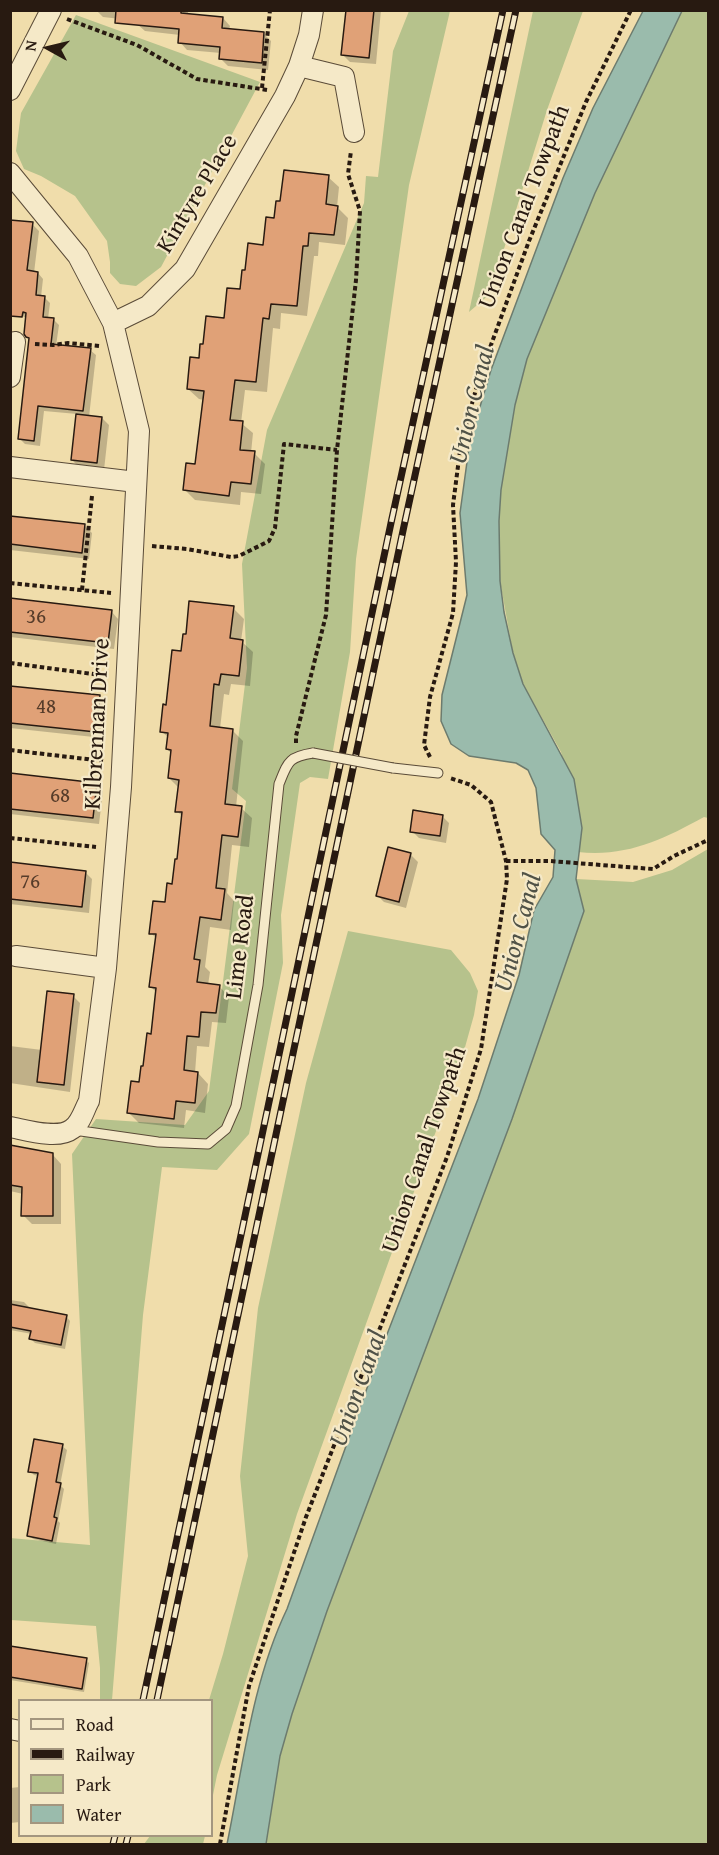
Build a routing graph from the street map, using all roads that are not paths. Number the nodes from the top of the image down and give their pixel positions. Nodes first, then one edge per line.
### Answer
1 (312, 10) edge
2 (50, 12) edge
3 (299, 66) junction
4 (10, 90) edge
5 (354, 132) road end
6 (10, 173) edge
7 (113, 323) junction
8 (15, 342) road end
9 (10, 377) edge
10 (10, 467) edge
11 (136, 482) junction
12 (438, 773) road end
13 (16, 956) dead end
14 (106, 968) junction
15 (10, 1127) edge
16 (71, 1130) junction

1 - 3 street, Kintyre Place
2 - 4 street
3 - 5 street
3 - 7 street, Kintyre Place
6 - 7 street, Kilbrennan Drive
7 - 11 street, Kilbrennan Drive
8 - 9 street
10 - 11 street
11 - 14 street, Kilbrennan Drive
12 - 16 lane, Lime Road, bridge
13 - 14 street
14 - 16 street, Kilbrennan Drive
15 - 16 street

